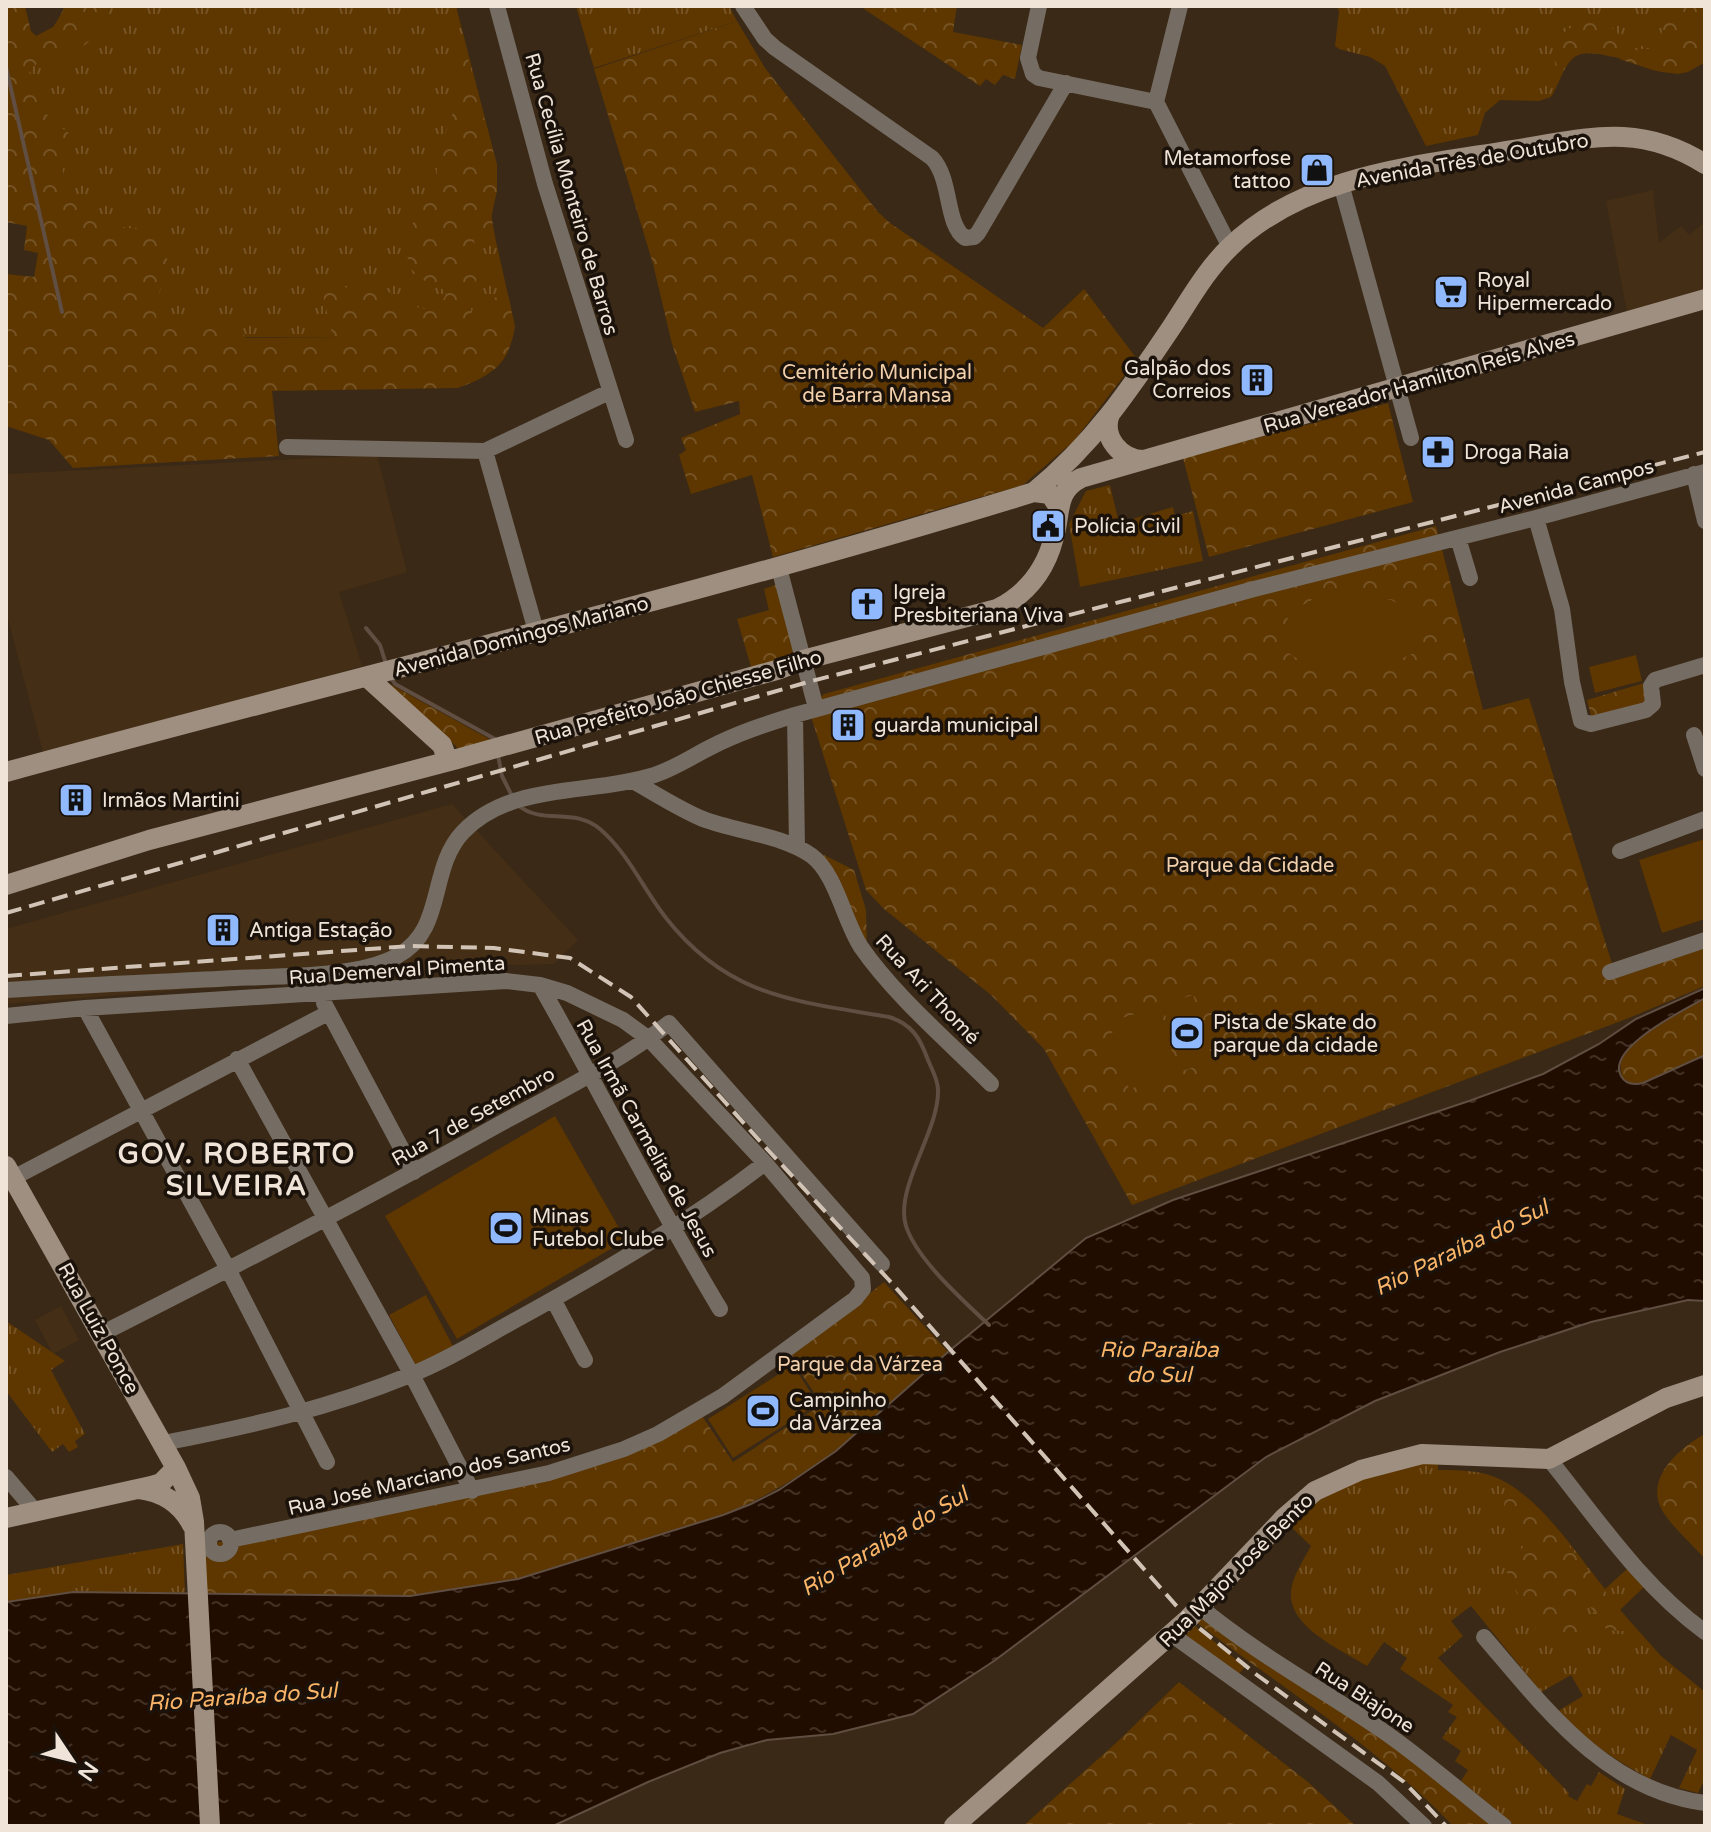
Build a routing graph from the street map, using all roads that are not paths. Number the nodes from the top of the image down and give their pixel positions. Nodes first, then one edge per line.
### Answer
1 (497, 6) edge
2 (743, 6) edge
3 (1039, 6) edge
4 (1173, 6) edge
5 (1180, 6) edge
6 (1171, 41) junction
7 (1066, 83) junction
8 (1156, 102) junction
9 (1705, 164) edge
10 (1341, 184) junction
11 (1230, 247) junction
12 (1705, 299) edge
13 (1396, 389) junction
14 (609, 392) junction
15 (1112, 411) junction
16 (1411, 438) dead end
17 (626, 440) dead end
18 (287, 447) dead end
19 (485, 451) junction
20 (1139, 462) junction
21 (1700, 473) edge
22 (1034, 492) junction
23 (1058, 506) junction
24 (1536, 518) junction
25 (1705, 521) edge
26 (1458, 538) junction
27 (779, 568) junction
28 (1470, 578) dead end
29 (536, 631) junction
30 (803, 660) junction
31 (1705, 665) edge
32 (372, 675) junction
33 (816, 708) junction
34 (795, 715) junction
35 (1694, 735) dead end
36 (448, 761) junction
37 (1705, 769) edge
38 (6, 772) edge
39 (633, 781) junction
40 (232, 817) junction
41 (1705, 819) edge
42 (149, 840) junction
43 (797, 847) junction
44 (1620, 851) dead end
45 (6, 874) edge
46 (6, 885) edge
47 (6, 894) edge
48 (1705, 940) edge
49 (1610, 972) dead end
50 (540, 985) junction
51 (6, 990) edge
52 (319, 995) junction
53 (85, 1008) junction
54 (328, 1013) junction
55 (6, 1016) edge
56 (649, 1039) junction
57 (237, 1059) junction
58 (590, 1073) junction
59 (991, 1084) dead end
60 (140, 1109) junction
61 (765, 1163) junction
62 (8, 1169) edge
63 (414, 1172) junction
64 (325, 1220) junction
65 (672, 1229) junction
66 (882, 1264) dead end
67 (228, 1269) junction
68 (862, 1278) joint
69 (553, 1299) junction
70 (720, 1309) dead end
71 (101, 1334) junction
72 (585, 1360) dead end
73 (412, 1375) junction
74 (1705, 1385) edge
75 (303, 1413) junction
76 (163, 1443) junction
77 (1549, 1459) junction
78 (327, 1462) dead end
79 (179, 1474) junction
80 (6, 1477) edge
81 (139, 1489) junction
82 (472, 1491) junction
83 (35, 1511) junction
84 (6, 1518) edge
85 (195, 1535) junction
86 (230, 1540) dead end
87 (1200, 1607) junction
88 (1705, 1632) edge
89 (1171, 1634) junction
90 (1484, 1637) dead end
91 (1705, 1803) edge
92 (210, 1826) edge
93 (954, 1826) edge
94 (1424, 1826) edge
95 (1504, 1826) edge

1 - 14 street, Rua Cecília Monteiro de Barros
2 - 7 street
3 - 7 street
4 - 6 street
5 - 6 street
6 - 8 street
7 - 8 street
8 - 11 street
9 - 10 main road, Avenida Três de Outubro
10 - 11 main road, Avenida Três de Outubro
10 - 13 street
11 - 15 main road, Avenida Três de Outubro
12 - 13 main road, Rua Vereador Hamilton Reis Alves
13 - 16 street
13 - 20 main road, Rua Vereador Hamilton Reis Alves
14 - 17 street, Rua Cecília Monteiro de Barros
14 - 19 street
15 - 20 main road
15 - 22 main road, Avenida Três de Outubro
18 - 19 street
19 - 29 street
20 - 23 main road
21 - 24 street, Avenida Campos
21 - 25 street
22 - 23 main road
22 - 27 main road, Avenida Domingos Mariano
23 - 30 main road, Rua Prefeito João Chiesse Filho
24 - 26 street, Avenida Campos
24 - 31 street
26 - 28 street
26 - 33 street, Avenida Campos
27 - 29 main road, Avenida Domingos Mariano
27 - 30 street
29 - 32 main road, Avenida Domingos Mariano
30 - 33 street
30 - 36 main road, Rua Prefeito João Chiesse Filho
32 - 36 main road
32 - 38 main road, Avenida Domingos Mariano
33 - 34 street
34 - 39 street
34 - 43 street
35 - 37 street
36 - 40 main road, Rua Prefeito João Chiesse Filho
39 - 43 street
39 - 51 street
40 - 42 main road, Rua Prefeito João Chiesse Filho
40 - 47 main road
41 - 44 street
42 - 45 main road, Rua Prefeito João Chiesse Filho
42 - 46 main road, Rua Prefeito João Chiesse Filho
43 - 59 street, Rua Ari Thomé
48 - 49 street
50 - 52 street, Rua Demerval Pimenta
50 - 56 street, Rua Demerval Pimenta
50 - 58 street, Rua Irmã Carmelita de Jesus
52 - 53 street, Rua Demerval Pimenta
52 - 54 street
53 - 55 street, Rua Demerval Pimenta
53 - 60 street
54 - 57 street
54 - 63 street
56 - 58 street, Rua 7 de Setembro
56 - 61 street, Rua Demerval Pimenta
56 - 66 street, Rua 7 de Setembro
57 - 60 street
57 - 64 street
58 - 63 street, Rua 7 de Setembro
58 - 65 street, Rua Irmã Carmelita de Jesus
60 - 62 street
60 - 67 street
61 - 65 street
61 - 68 street, Rua Demerval Pimenta
62 - 71 main road, Rua Luiz Ponce
63 - 64 street, Rua 7 de Setembro
64 - 67 street, Rua 7 de Setembro
64 - 73 street
65 - 69 street
65 - 70 street, Rua Irmã Carmelita de Jesus
67 - 71 street, Rua 7 de Setembro
67 - 75 street
68 - 82 street, Rua José Marciano dos Santos
69 - 72 street
69 - 73 street
71 - 76 main road, Rua Luiz Ponce
73 - 75 street
73 - 82 street
74 - 77 main road, Rua Major José Bento
75 - 76 street
75 - 78 street
76 - 79 main road, Rua Luiz Ponce
77 - 87 main road, Rua Major José Bento
77 - 88 street
79 - 81 main road
79 - 85 main road, Rua Luiz Ponce
80 - 83 street
81 - 83 main road
81 - 85 main road
82 - 86 street, Rua José Marciano dos Santos
83 - 84 main road
85 - 92 main road, Rua Luiz Ponce
87 - 89 main road, Rua Major José Bento
87 - 95 street, Rua Biajone
89 - 93 main road, Rua Major José Bento
89 - 94 street
90 - 91 street

